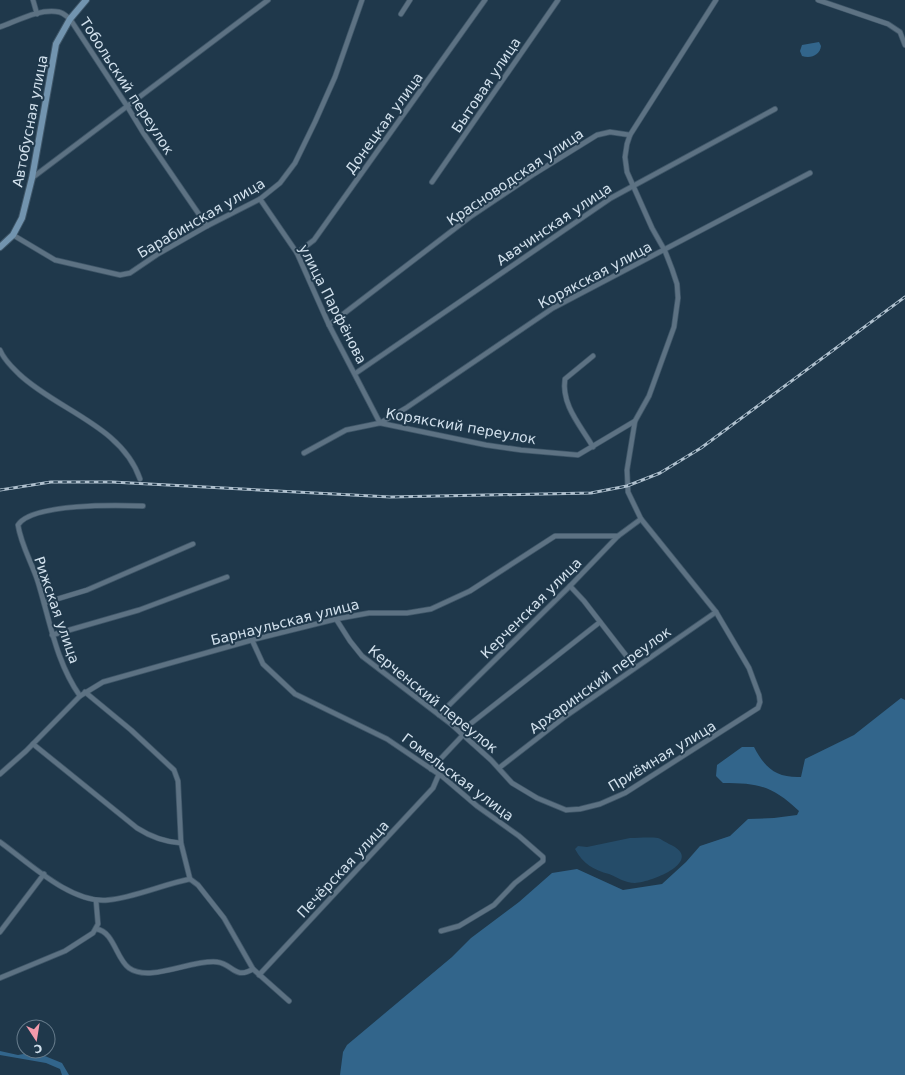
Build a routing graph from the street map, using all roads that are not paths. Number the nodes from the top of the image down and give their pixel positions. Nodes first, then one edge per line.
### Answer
1 (33, 0) edge
2 (86, 0) edge
3 (268, 0) edge
4 (362, 0) edge
5 (410, 0) edge
6 (485, 0) edge
7 (558, 0) edge
8 (716, 0) edge
9 (818, 0) edge
10 (37, 14) junction
11 (401, 14) dead end
12 (70, 19) junction
13 (0, 27) edge
14 (902, 33) edge
15 (905, 45) edge
16 (128, 106) junction
17 (775, 109) dead end
18 (630, 135) junction
19 (810, 173) dead end
20 (32, 178) junction
21 (432, 182) dead end
22 (633, 185) junction
23 (260, 199) junction
24 (207, 226) junction
25 (13, 235) junction
26 (0, 247) edge
27 (665, 250) junction
28 (297, 253) junction
29 (329, 325) junction
30 (0, 350) edge
31 (593, 356) dead end
32 (356, 373) junction
33 (635, 421) junction
34 (380, 423) junction
35 (593, 447) junction
36 (304, 453) dead end
37 (140, 479) dead end
38 (143, 506) dead end
39 (640, 519) junction
40 (618, 536) junction
41 (192, 544) dead end
42 (227, 577) dead end
43 (570, 586) junction
44 (44, 603) junction
45 (716, 612) junction
46 (336, 619) junction
47 (600, 622) junction
48 (52, 635) junction
49 (252, 640) junction
50 (635, 667) junction
51 (85, 692) junction
52 (80, 696) junction
53 (439, 715) junction
54 (461, 733) junction
55 (33, 744) junction
56 (499, 768) junction
57 (431, 769) junction
58 (1, 772) edge
59 (439, 774) junction
60 (566, 810) joint
61 (0, 842) edge
62 (181, 843) junction
63 (44, 874) junction
64 (190, 879) junction
65 (96, 900) junction
66 (96, 929) junction
67 (441, 931) dead end
68 (0, 932) edge
69 (253, 969) junction
70 (259, 975) junction
71 (0, 978) edge
72 (289, 1001) dead end

1 - 10 street
2 - 12 street, Автобусная улица
3 - 16 street
4 - 23 street, Барабинская улица
5 - 11 street
6 - 28 street, Донецкая улица
7 - 21 street, Бытовая улица
8 - 18 street
9 - 14 street
10 - 12 street, Тобольский переулок
10 - 13 street, Тобольский переулок
12 - 16 street, Тобольский переулок
12 - 20 street, Автобусная улица
14 - 15 street
16 - 20 street
16 - 24 street, Тобольский переулок
17 - 22 street, Авачинская улица
18 - 22 street
18 - 29 street, Красноводская улица
19 - 27 street, Корякская улица
20 - 25 street, Автобусная улица
22 - 27 street
22 - 32 street, Авачинская улица
23 - 24 street, Барабинская улица
23 - 28 street, улица Парфёнова
24 - 25 street, Барабинская улица
25 - 26 street, Автобусная улица
27 - 33 street
27 - 34 street, Корякская улица
28 - 29 street, улица Парфёнова
29 - 32 street, улица Парфёнова
30 - 37 street
31 - 35 street
32 - 34 street, улица Парфёнова
33 - 35 street, Корякский переулок
33 - 39 street
34 - 35 street, Корякский переулок
34 - 36 street, Корякский переулок
38 - 44 street, Рижская улица
39 - 40 street, Керченская улица
39 - 45 street
40 - 43 street, Керченская улица
40 - 46 street, Барнаульская улица
41 - 44 street
42 - 48 street
43 - 47 street
43 - 53 street, Керченская улица
44 - 48 street, Рижская улица
45 - 50 street, Архаринский переулок
45 - 60 street, Приёмная улица
46 - 49 street, Барнаульская улица
46 - 53 street, Керченский переулок
47 - 50 street
47 - 54 street
48 - 52 street, Рижская улица
49 - 51 street, Барнаульская улица
49 - 57 street, Гомельская улица
50 - 56 street, Архаринский переулок
51 - 52 street, Барнаульская улица
51 - 62 street
52 - 55 street, Барнаульская улица
53 - 54 street, Керченский переулок
54 - 56 street, Керченский переулок
54 - 57 street
55 - 58 street, Барнаульская улица
55 - 62 street
56 - 60 street, Керченский переулок
57 - 59 street, Гомельская улица
59 - 67 street, Гомельская улица
59 - 70 street, Печёрская улица
61 - 63 street
62 - 64 street
63 - 65 street
63 - 68 street
64 - 65 street
64 - 69 street
65 - 66 street
66 - 69 street
66 - 71 street
69 - 70 street
70 - 72 street

